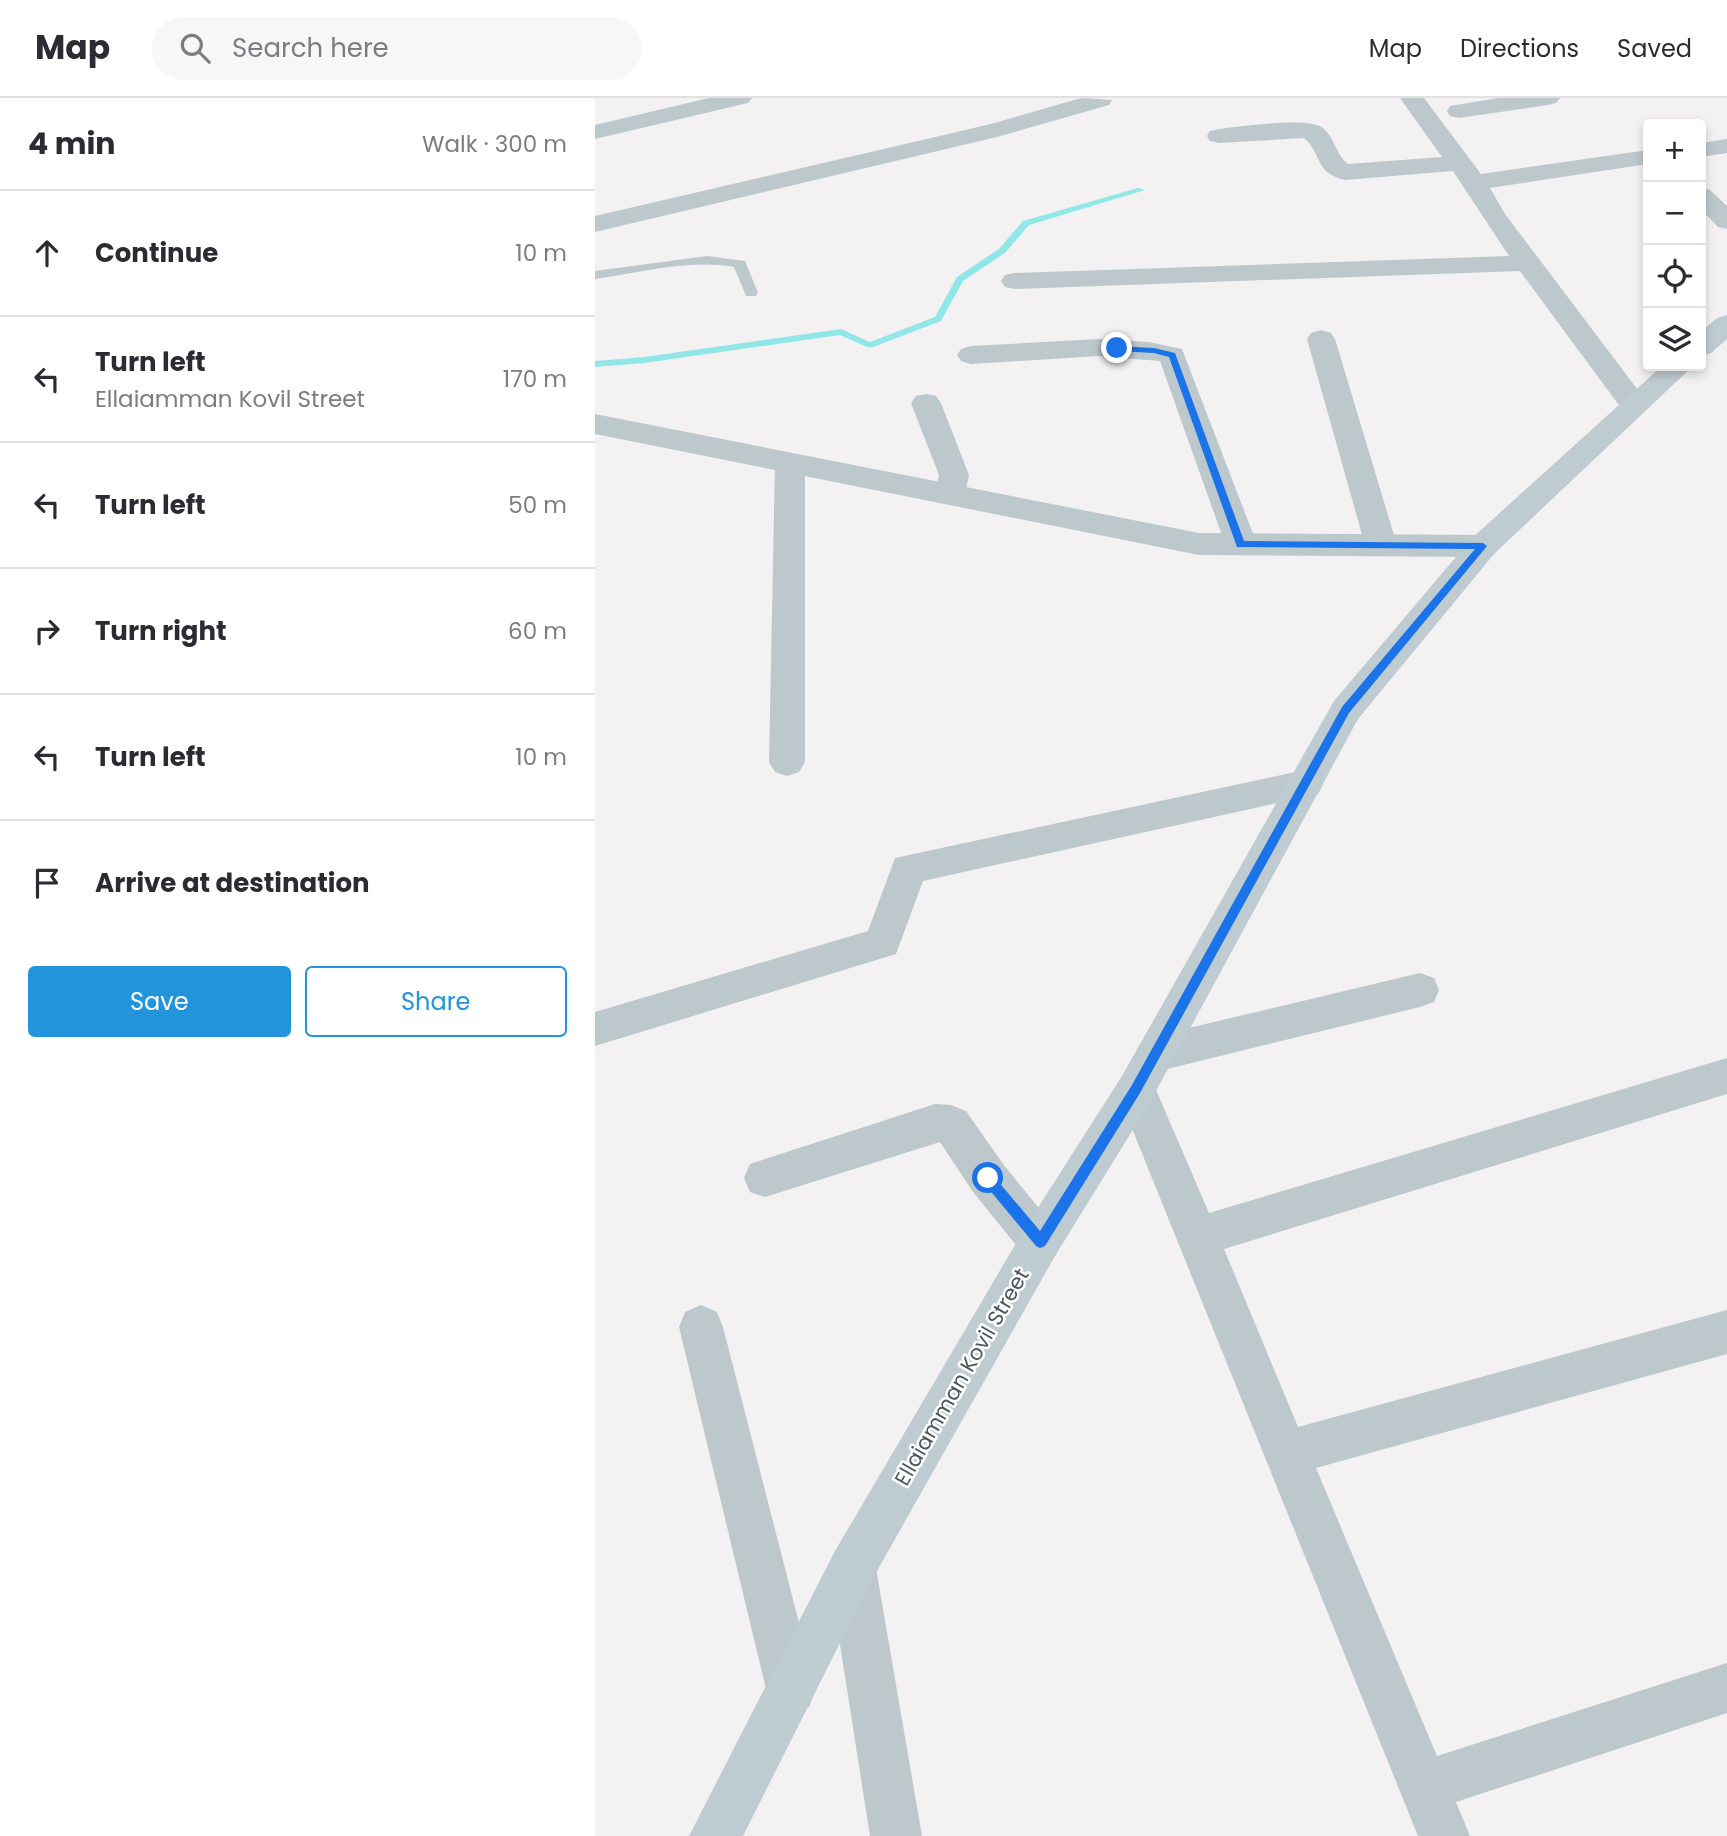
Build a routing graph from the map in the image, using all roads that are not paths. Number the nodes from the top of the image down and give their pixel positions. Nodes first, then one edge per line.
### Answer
1 (740, 98) edge
2 (1412, 98) edge
3 (1548, 98) edge
4 (1100, 100) edge
5 (1459, 111) dead end
6 (595, 132) edge
7 (1219, 136) dead end
8 (1727, 146) edge
9 (1706, 148) edge
10 (1643, 157) edge
11 (1467, 173) junction
12 (1706, 200) edge
13 (1727, 222) edge
14 (595, 224) edge
15 (1527, 263) junction
16 (595, 275) edge
17 (1015, 281) dead end
18 (751, 293) dead end
19 (1727, 324) edge
20 (1321, 339) dead end
21 (1706, 343) edge
22 (971, 355) dead end
23 (1673, 371) edge
24 (926, 403) dead end
25 (1634, 405) junction
26 (595, 424) edge
27 (790, 463) junction
28 (950, 495) junction
29 (1241, 544) junction
30 (1381, 545) junction
31 (1483, 546) junction
32 (787, 762) dead end
33 (1305, 784) junction
34 (1420, 990) dead end
35 (595, 1028) edge
36 (1146, 1071) junction
37 (1727, 1076) edge
38 (765, 1178) dead end
39 (1197, 1237) junction
40 (1040, 1242) junction
41 (701, 1327) dead end
42 (1727, 1332) edge
43 (1287, 1453) junction
44 (852, 1568) junction
45 (1727, 1688) edge
46 (791, 1689) junction
47 (1426, 1786) junction
48 (715, 1836) edge
49 (896, 1836) edge
50 (1444, 1836) edge

1 - 6 street
2 - 11 street
3 - 5 street
4 - 14 street
7 - 11 street
8 - 9 street
10 - 11 street
11 - 15 street
12 - 13 street
15 - 17 street
15 - 25 street
16 - 18 lane
19 - 21 main road
20 - 30 street
22 - 29 street
23 - 25 main road, Ellaiamman Kovil Street
24 - 28 street
25 - 31 main road, Ellaiamman Kovil Street
26 - 27 street
27 - 28 street
27 - 32 street
28 - 29 street
29 - 30 street
30 - 31 street
31 - 33 main road, Ellaiamman Kovil Street
33 - 35 street
33 - 36 main road, Ellaiamman Kovil Street
34 - 36 street
36 - 39 street
36 - 40 main road, Ellaiamman Kovil Street
37 - 39 street
38 - 40 street
39 - 43 street
40 - 44 main road, Ellaiamman Kovil Street
41 - 46 street
42 - 43 street
43 - 47 street
44 - 46 main road, Ellaiamman Kovil Street
44 - 49 street
45 - 47 street
46 - 48 main road, Ellaiamman Kovil Street
47 - 50 street

